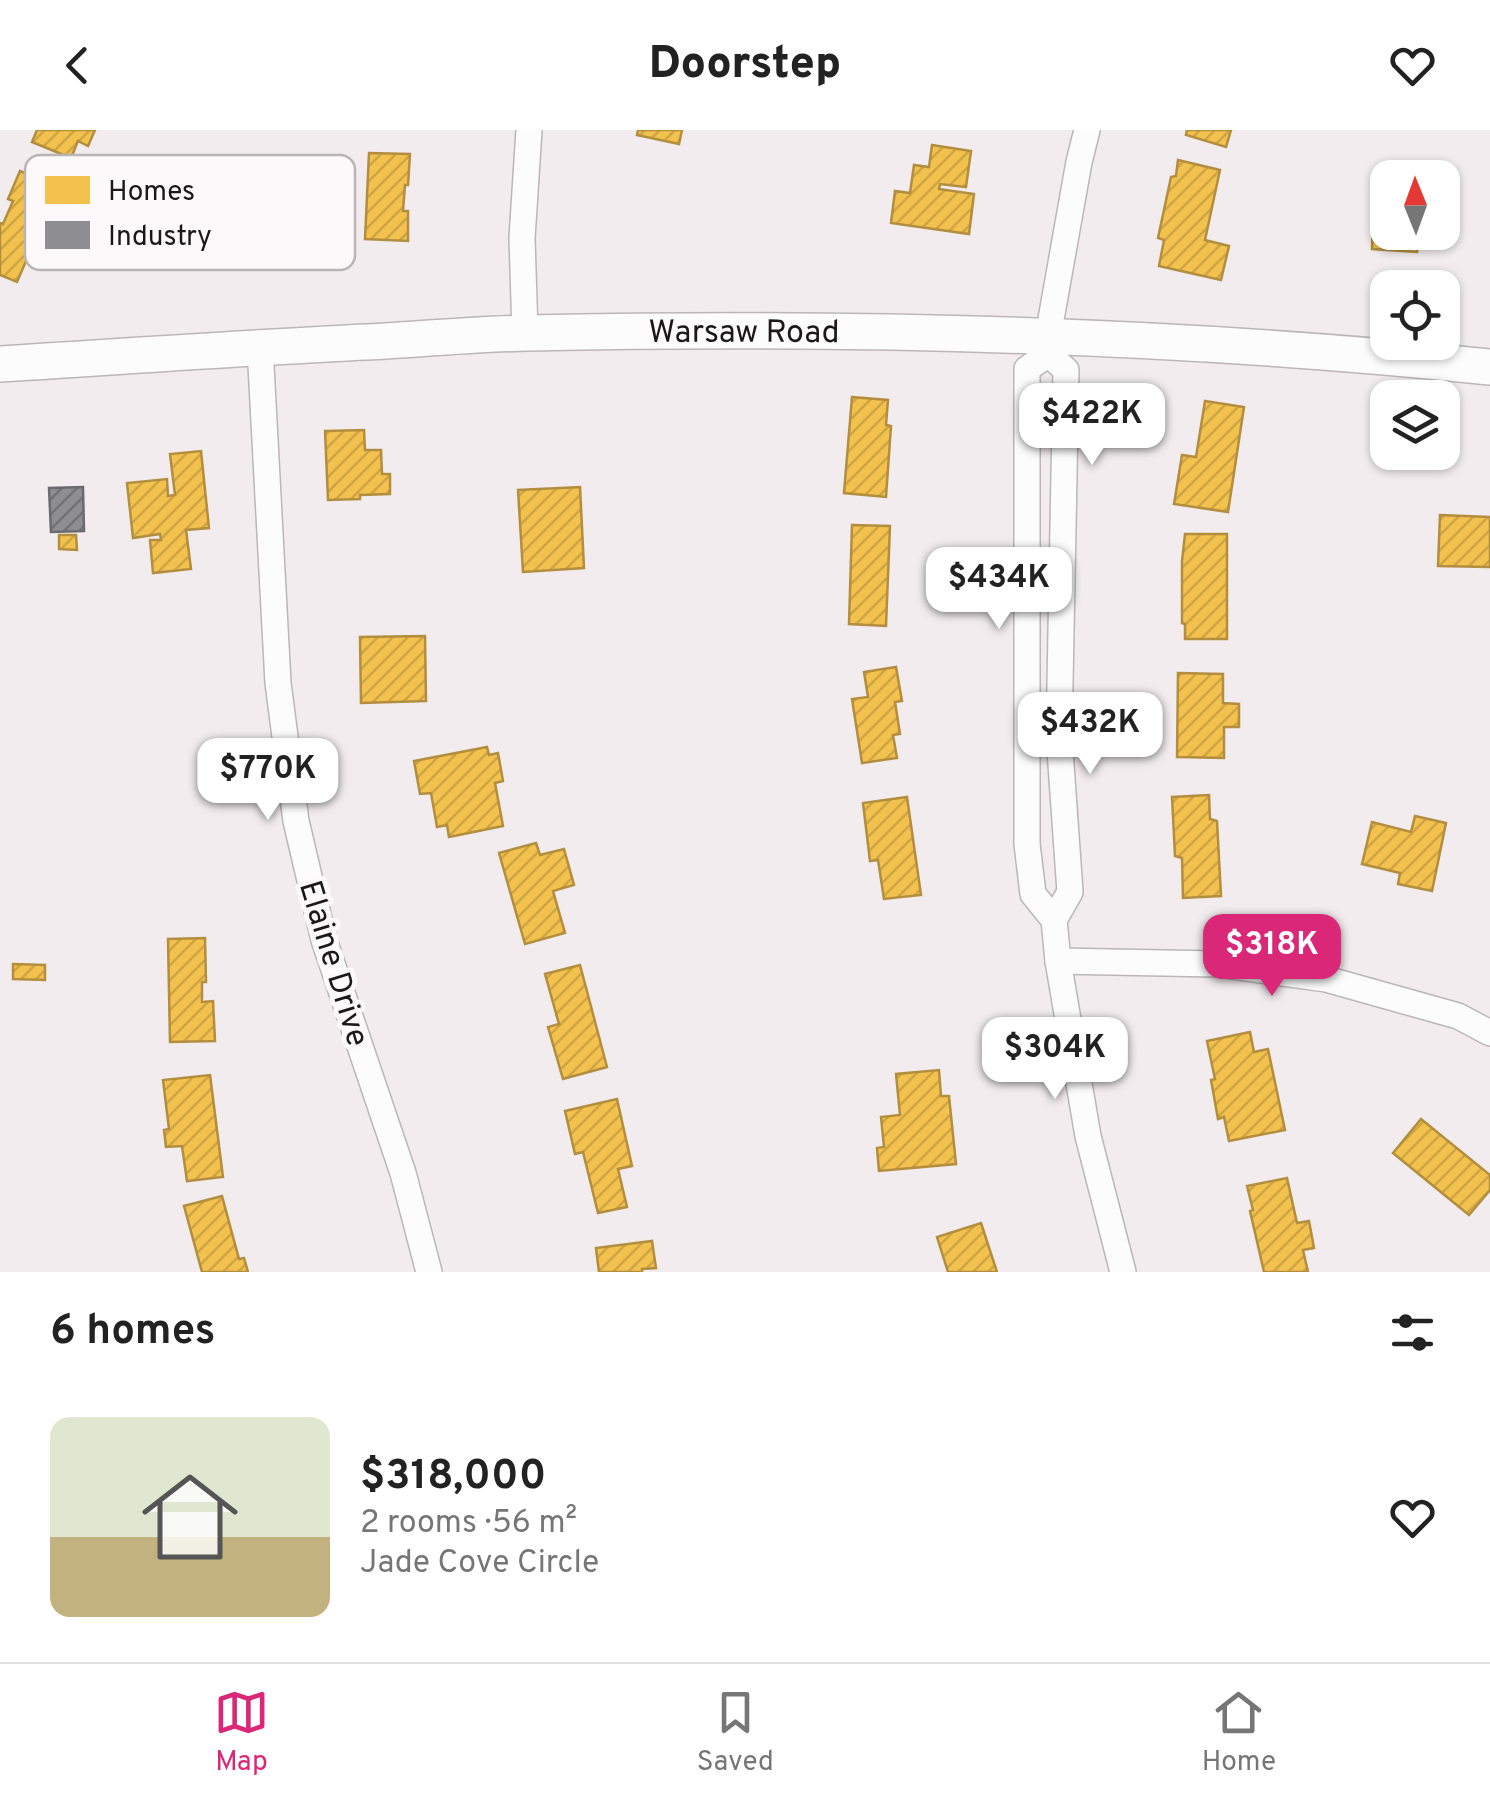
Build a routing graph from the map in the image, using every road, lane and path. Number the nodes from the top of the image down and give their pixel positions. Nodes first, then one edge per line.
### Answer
1 (530, 130) edge
2 (1088, 130) edge
3 (525, 334) junction
4 (1048, 345) junction
5 (260, 347) junction
6 (0, 364) edge
7 (1490, 367) edge
8 (1027, 648) junction
9 (1061, 649) junction
10 (1062, 767) junction
11 (1027, 768) junction
12 (1054, 920) junction
13 (1058, 961) junction
14 (1490, 1033) edge
15 (429, 1272) edge
16 (1124, 1272) edge

1 - 3 street
2 - 4 street
3 - 4 street, Warsaw Road
3 - 5 street, Warsaw Road
4 - 7 street, Warsaw Road
4 - 8 street
4 - 9 street
5 - 6 street, Warsaw Road
5 - 15 street, Elaine Drive
8 - 9 street
8 - 11 street
9 - 10 street
10 - 11 street
10 - 12 street
11 - 12 street
12 - 13 street
13 - 14 street
13 - 16 street

